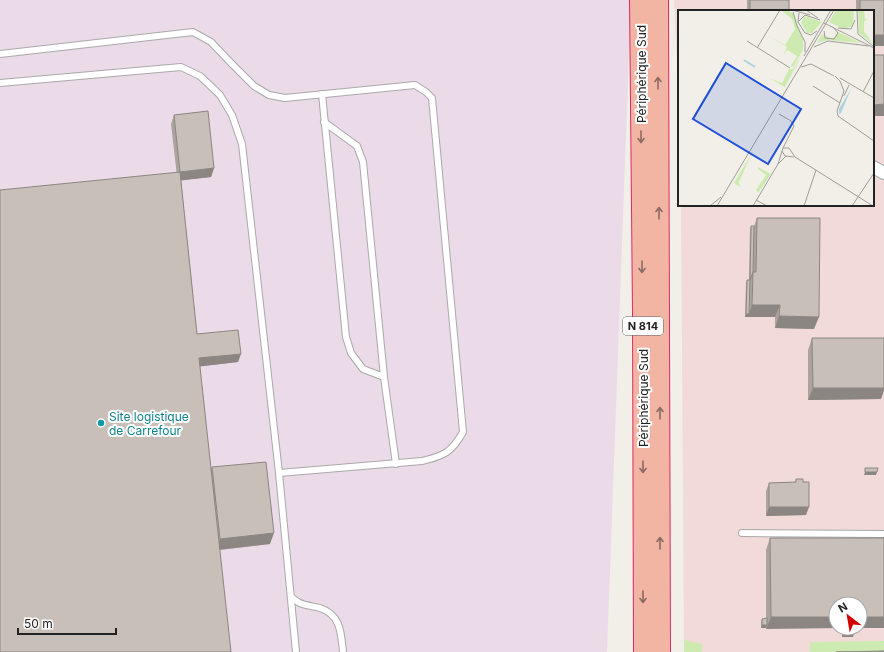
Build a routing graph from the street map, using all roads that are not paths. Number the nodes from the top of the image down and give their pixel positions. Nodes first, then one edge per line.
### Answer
1 (640, 0) edge
2 (658, 0) edge
3 (0, 54) edge
4 (0, 83) edge
5 (322, 94) junction
6 (324, 122) junction
7 (874, 168) edge
8 (884, 173) edge
9 (384, 377) junction
10 (396, 464) junction
11 (279, 473) junction
12 (742, 533) dead end
13 (884, 534) edge
14 (291, 597) junction
15 (296, 652) edge
16 (343, 652) edge
17 (644, 652) edge
18 (660, 652) edge

1 -> 17 highway, Périphérique Sud / N 814
18 -> 2 highway, Périphérique Sud / N 814
3 - 5 lane
4 - 11 lane
5 - 6 lane
5 - 10 lane
6 - 9 lane
6 - 9 lane
7 - 8 street
9 - 10 lane
10 - 11 lane
11 - 14 lane
12 - 13 lane
14 - 15 lane
14 - 16 lane

